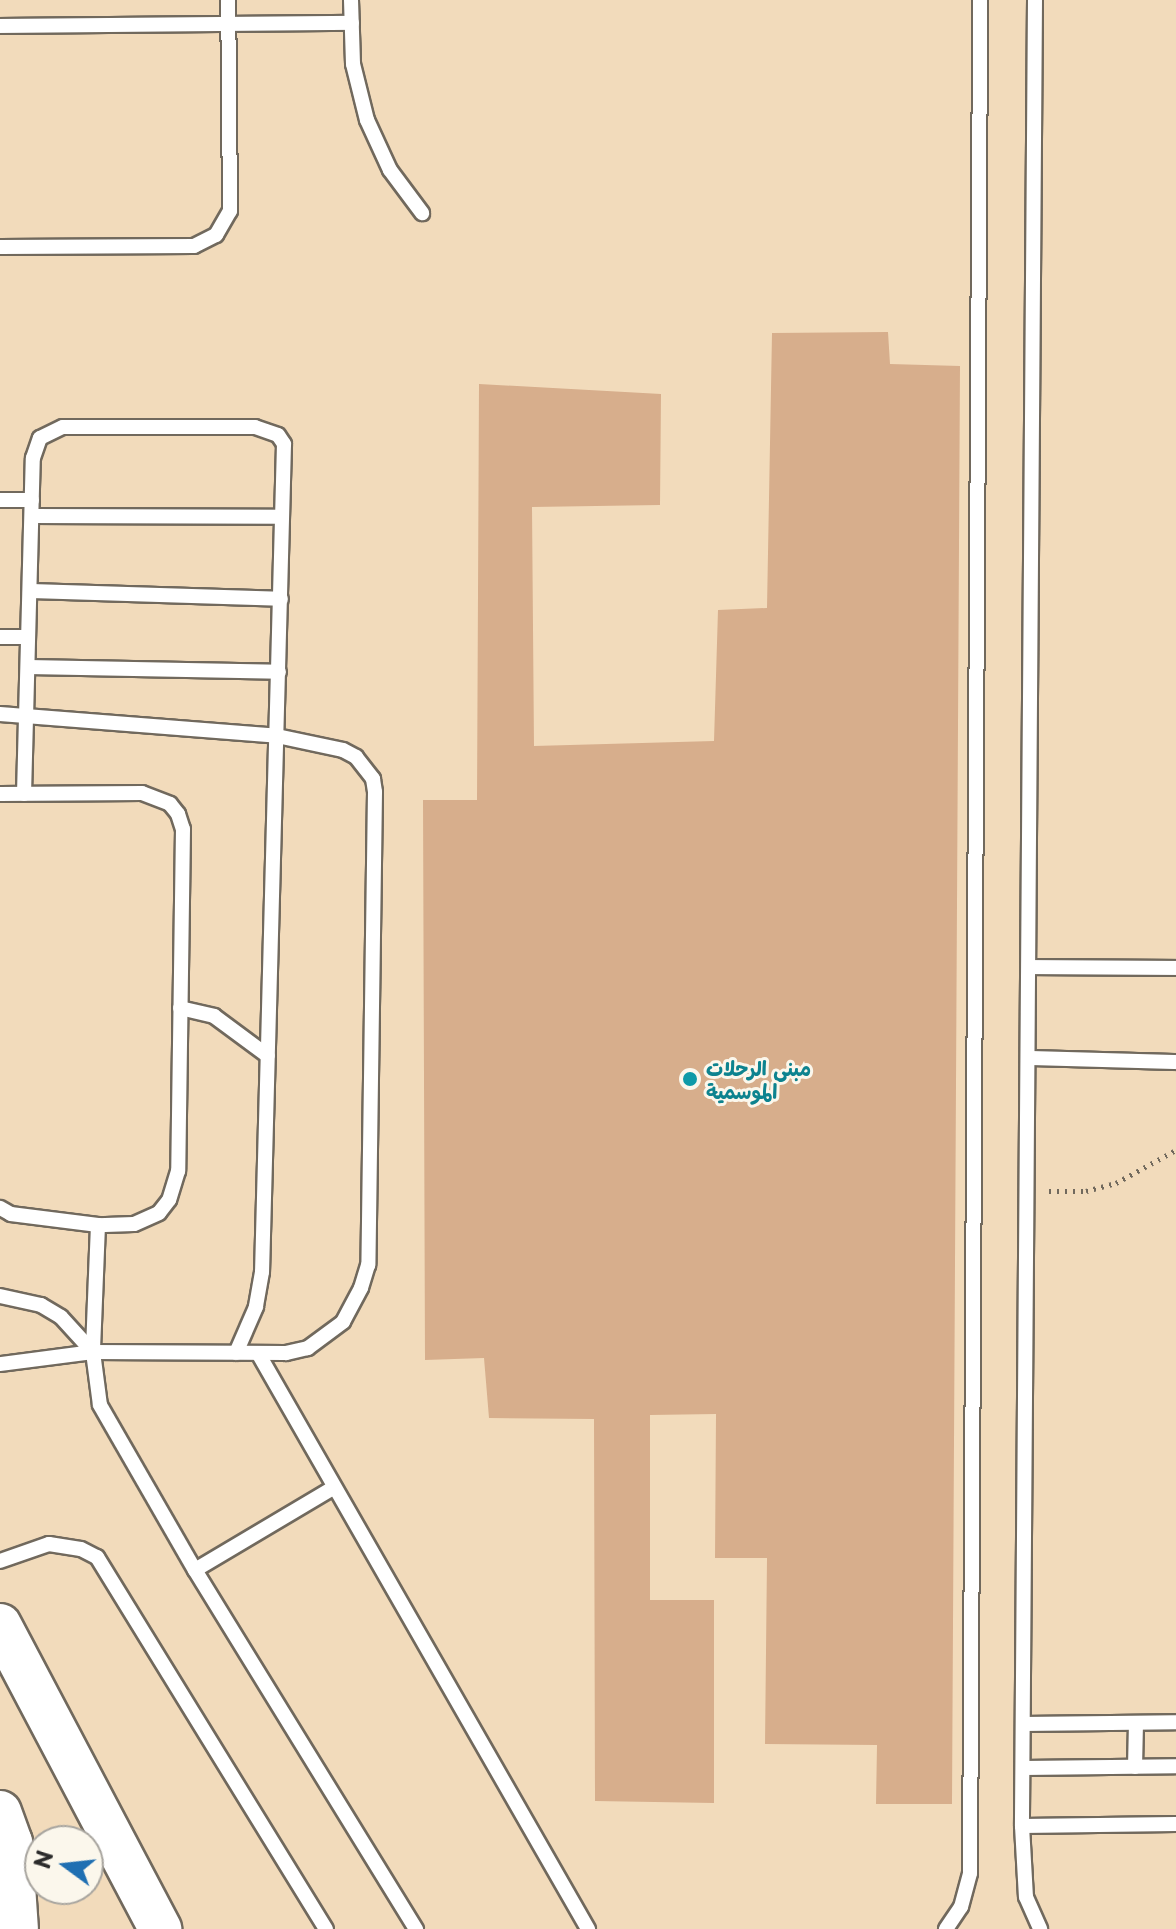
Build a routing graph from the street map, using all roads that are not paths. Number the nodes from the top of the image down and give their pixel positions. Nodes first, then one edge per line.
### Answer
1 (228, 0) edge
2 (351, 0) edge
3 (980, 0) edge
4 (1035, 0) edge
5 (352, 23) junction
6 (228, 24) junction
7 (0, 26) edge
8 (422, 213) dead end
9 (0, 247) edge
10 (0, 500) edge
11 (32, 500) junction
12 (32, 516) junction
13 (282, 517) junction
14 (30, 591) junction
15 (281, 599) junction
16 (0, 637) edge
17 (28, 637) junction
18 (28, 667) junction
19 (279, 672) junction
20 (0, 714) edge
21 (27, 714) junction
22 (277, 736) junction
23 (0, 794) edge
24 (24, 794) junction
25 (1030, 967) junction
26 (1176, 968) edge
27 (180, 1008) junction
28 (268, 1056) junction
29 (1029, 1058) junction
30 (1176, 1062) edge
31 (0, 1208) edge
32 (98, 1225) junction
33 (0, 1296) edge
34 (93, 1352) junction
35 (236, 1353) junction
36 (258, 1353) junction
37 (0, 1364) edge
38 (333, 1488) junction
39 (0, 1561) edge
40 (195, 1570) junction
41 (0, 1625) edge
42 (1176, 1722) edge
43 (1136, 1723) junction
44 (1023, 1724) junction
45 (1176, 1766) edge
46 (1135, 1767) junction
47 (1023, 1768) junction
48 (0, 1812) edge
49 (1176, 1824) edge
50 (1022, 1826) junction
51 (17, 1929) edge
52 (160, 1929) edge
53 (326, 1929) edge
54 (416, 1929) edge
55 (588, 1929) edge
56 (946, 1929) edge
57 (1040, 1929) edge

1 - 6 lane
2 - 5 lane
3 - 56 lane
4 - 25 lane
5 - 6 lane
5 - 8 lane
6 - 7 lane
6 - 9 lane
10 - 11 lane
11 - 12 lane
11 - 13 lane
12 - 13 lane
12 - 14 lane
13 - 15 lane
14 - 15 lane
14 - 17 lane
15 - 19 lane
16 - 17 lane
17 - 18 lane
18 - 19 lane
18 - 21 lane
19 - 22 lane
20 - 21 lane
21 - 22 lane
21 - 24 lane
22 - 28 lane
22 - 36 lane
23 - 24 lane
24 - 27 lane
25 - 26 lane
25 - 29 lane
27 - 28 lane
27 - 32 lane
28 - 35 lane
29 - 30 lane
29 - 44 lane
31 - 32 lane
32 - 34 lane
33 - 34 lane
34 - 35 lane
34 - 37 lane
34 - 40 lane
35 - 36 lane
36 - 38 lane
38 - 40 lane
38 - 55 lane
39 - 53 lane
40 - 54 lane
41 - 52 main road
42 - 43 lane
43 - 44 lane
43 - 46 lane
44 - 47 lane
45 - 46 lane
46 - 47 lane
47 - 50 lane
48 - 51 main road
49 - 50 lane
50 - 57 lane

